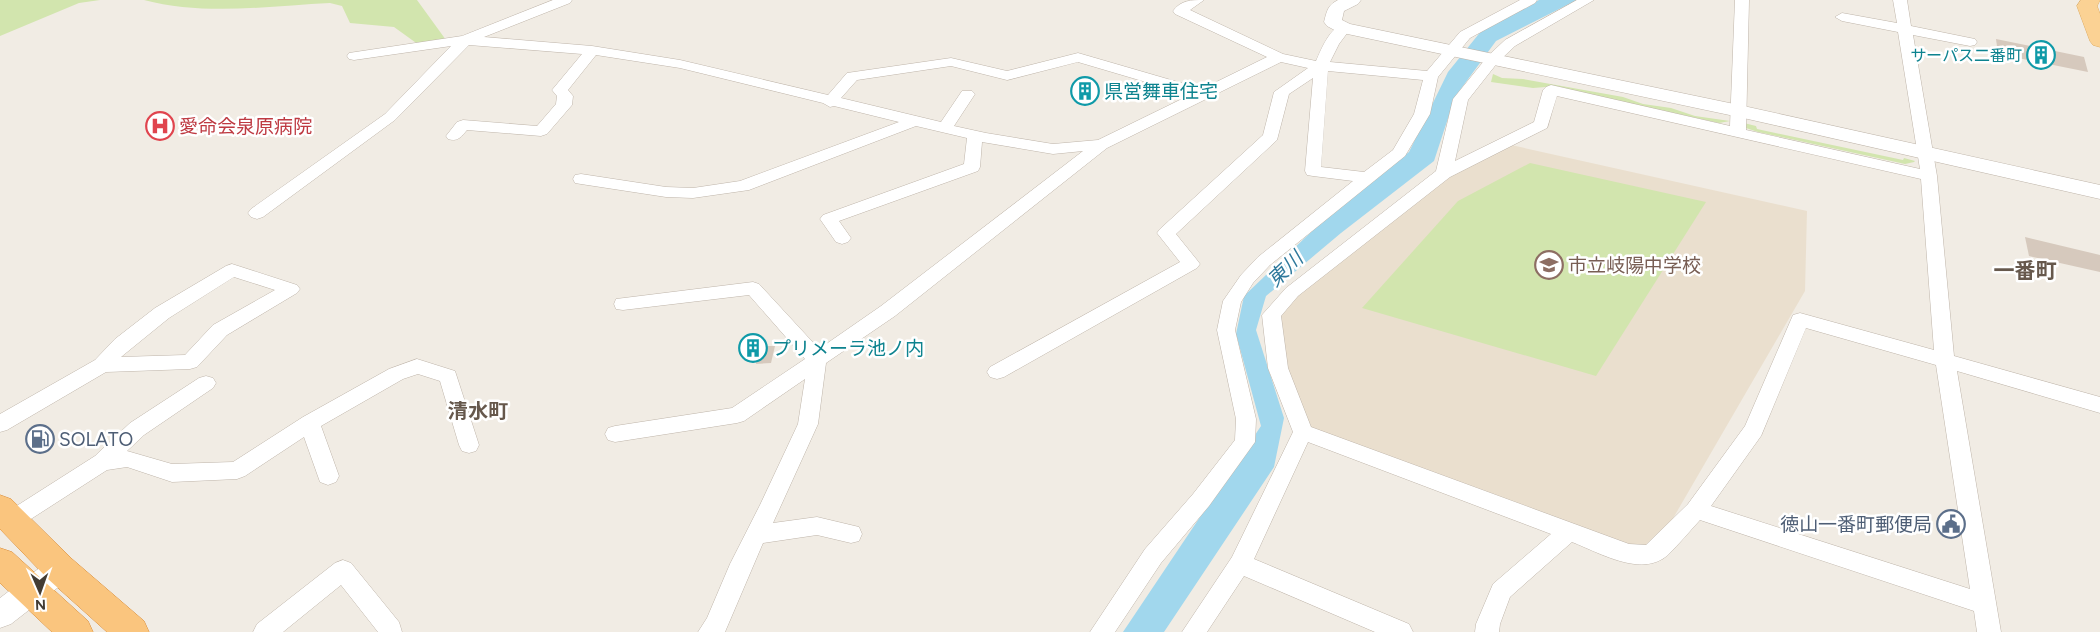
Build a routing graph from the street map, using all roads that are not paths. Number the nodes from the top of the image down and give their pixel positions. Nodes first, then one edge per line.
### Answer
1 (566, 0) edge
2 (1197, 0) edge
3 (1352, 0) edge
4 (1530, 0) edge
5 (1587, 0) edge
6 (1742, 0) edge
7 (1900, 0) edge
8 (2092, 0) edge
9 (1842, 17) dead end
10 (1344, 28) junction
11 (1905, 29) junction
12 (465, 40) junction
13 (2100, 41) edge
14 (1970, 42) dead end
15 (592, 50) junction
16 (1452, 51) junction
17 (354, 56) dead end
18 (1279, 56) junction
19 (1493, 59) junction
20 (1321, 66) junction
21 (1431, 76) junction
22 (967, 94) dead end
23 (1202, 94) junction
24 (830, 102) junction
25 (1738, 111) junction
26 (915, 121) junction
27 (945, 128) junction
28 (1738, 133) junction
29 (454, 136) dead end
30 (975, 136) junction
31 (1101, 145) junction
32 (1925, 152) junction
33 (1444, 173) junction
34 (1929, 176) junction
35 (1367, 178) junction
36 (581, 179) dead end
37 (2100, 192) edge
38 (257, 213) dead end
39 (842, 238) dead end
40 (623, 304) dead end
41 (817, 360) junction
42 (1945, 360) junction
43 (102, 365) junction
44 (996, 372) dead end
45 (206, 383) dead end
46 (2100, 405) edge
47 (310, 423) junction
48 (0, 424) edge
49 (1303, 432) junction
50 (616, 434) dead end
51 (469, 445) dead end
52 (102, 462) junction
53 (328, 476) dead end
54 (1696, 510) junction
55 (6, 514) edge
56 (1569, 532) junction
57 (852, 534) dead end
58 (756, 536) junction
59 (0, 562) edge
60 (1240, 564) junction
61 (60, 569) junction
62 (30, 590) junction
63 (1985, 604) junction
64 (0, 616) edge
65 (391, 630) dead end
66 (76, 632) edge
67 (132, 632) edge
68 (266, 632) edge
69 (710, 632) edge
70 (1102, 632) edge
71 (1194, 632) edge
72 (1401, 632) edge
73 (1487, 632) edge
74 (1989, 632) edge

1 - 12 street
2 - 18 street
3 - 10 street
4 - 16 street
5 - 19 street
6 - 25 street
7 - 11 street
8 - 13 main road
9 - 11 street
10 - 16 street
10 - 20 street
11 - 14 street
11 - 32 street
12 - 15 street
12 - 17 street
12 - 38 street
15 - 24 street
15 - 29 street
16 - 19 street
16 - 21 street
18 - 20 street
18 - 23 street
19 - 25 street
19 - 33 street
20 - 21 street
20 - 35 street
20 - 44 street
21 - 35 street
22 - 27 street
23 - 24 street
23 - 31 street
24 - 26 street
25 - 28 street
25 - 32 street
26 - 27 street
26 - 36 street
27 - 30 street
28 - 33 street
28 - 34 street
30 - 31 street
30 - 39 street
31 - 41 street
32 - 34 street
32 - 37 street
33 - 49 street
34 - 42 street
35 - 70 street
40 - 41 street
41 - 50 street
41 - 58 street
42 - 46 street
42 - 54 street
42 - 63 street
43 - 43 street
43 - 48 street
45 - 52 street
47 - 51 street
47 - 52 street
47 - 53 street
49 - 56 street
49 - 60 street
52 - 55 street
54 - 56 street
54 - 63 street
55 - 61 highway
56 - 73 street
57 - 58 street
58 - 69 street
59 - 62 highway
60 - 71 street
60 - 72 street
61 - 62 street
61 - 67 highway
62 - 64 street
62 - 66 highway
63 - 74 street
65 - 68 street

